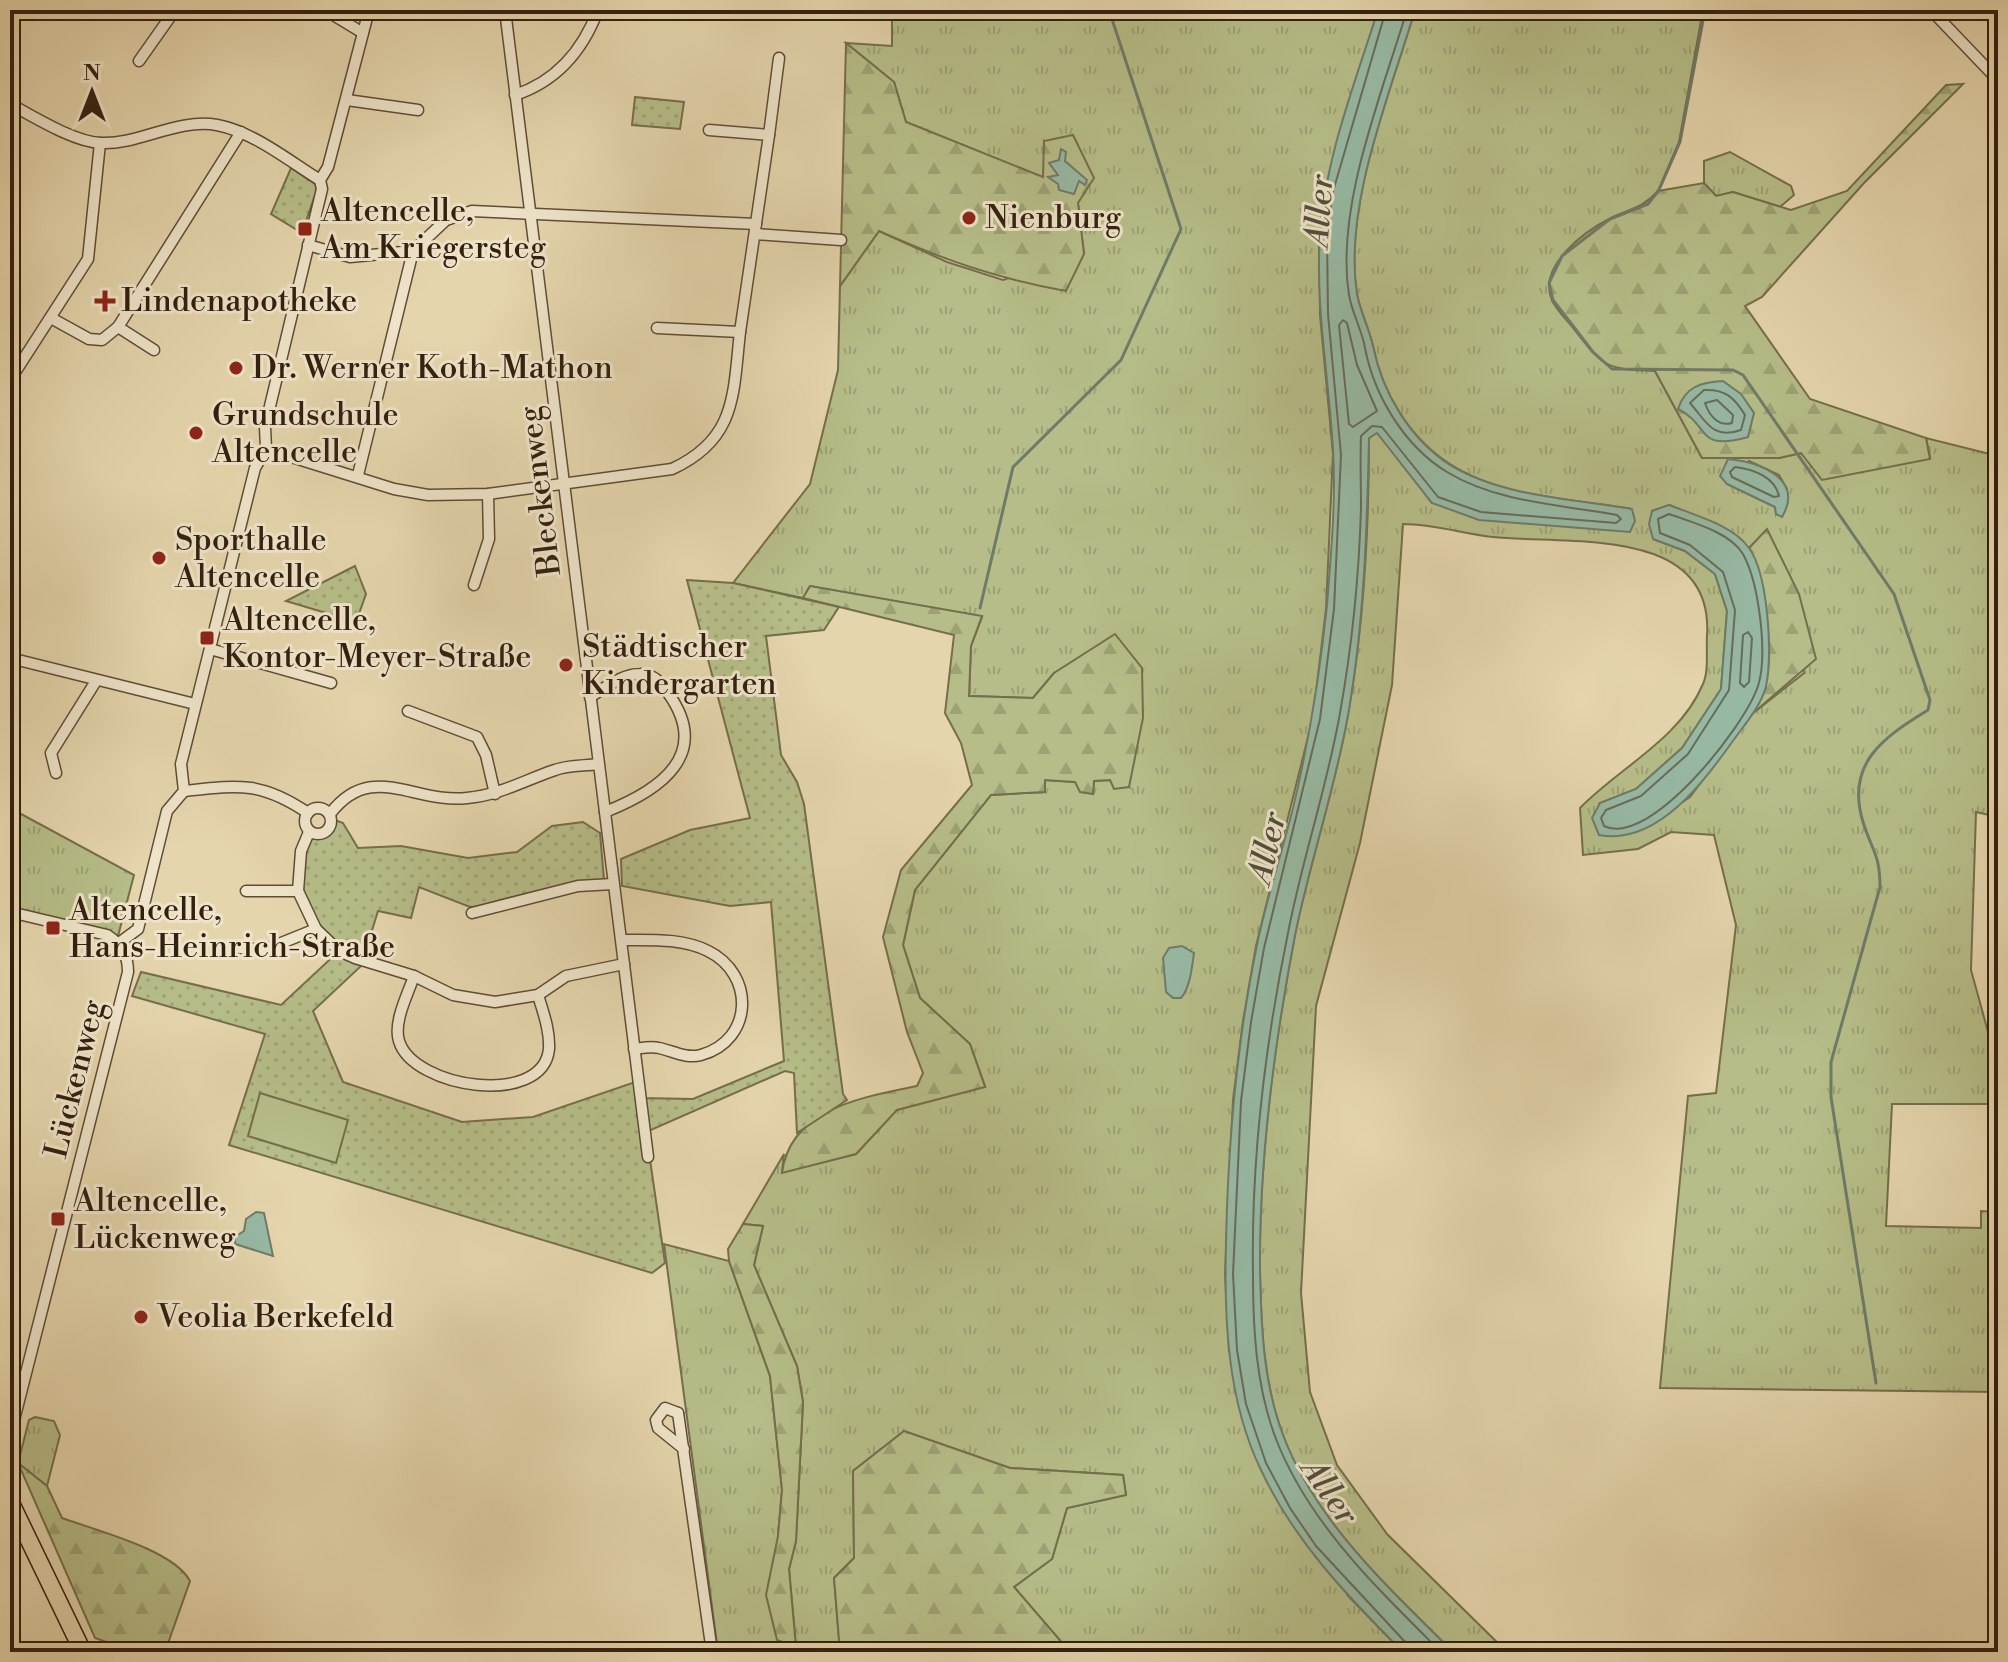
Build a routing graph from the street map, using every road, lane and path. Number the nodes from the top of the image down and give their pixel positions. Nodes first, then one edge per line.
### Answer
1 (175, 10) edge
2 (325, 10) edge
3 (369, 10) edge
4 (505, 10) edge
5 (598, 10) edge
6 (1931, 10) edge
7 (363, 33) junction
8 (779, 58) dead end
9 (139, 61) dead end
10 (1998, 80) edge
11 (515, 95) junction
12 (347, 100) junction
13 (10, 104) edge
14 (418, 110) dead end
15 (709, 130) dead end
16 (241, 132) junction
17 (769, 135) junction
18 (100, 143) junction
19 (320, 180) junction
20 (530, 213) junction
21 (756, 229) junction
22 (841, 240) dead end
23 (308, 245) junction
24 (413, 251) junction
25 (51, 318) junction
26 (118, 327) junction
27 (657, 328) dead end
28 (740, 332) junction
29 (154, 350) dead end
30 (10, 380) edge
31 (266, 449) junction
32 (358, 475) junction
33 (566, 481) junction
34 (488, 494) junction
35 (474, 585) dead end
36 (210, 649) junction
37 (10, 658) edge
38 (96, 681) junction
39 (331, 683) dead end
40 (590, 697) junction
41 (195, 704) junction
42 (408, 711) dead end
43 (598, 764) junction
44 (56, 773) dead end
45 (184, 791) junction
46 (495, 794) junction
47 (605, 812) junction
48 (308, 813) junction
49 (330, 814) junction
50 (309, 832) junction
51 (613, 884) junction
52 (246, 891) dead end
53 (298, 891) junction
54 (10, 912) edge
55 (472, 913) dead end
56 (316, 929) junction
57 (622, 940) junction
58 (119, 943) junction
59 (240, 948) dead end
60 (624, 964) junction
61 (414, 976) junction
62 (538, 995) junction
63 (634, 1049) junction
64 (648, 1157) dead end
65 (10, 1436) edge
66 (684, 1449) junction
67 (10, 1501) edge
68 (83, 1652) edge
69 (712, 1652) edge

1 - 9 street
2 - 7 street
3 - 7 street
4 - 11 street, Bleckenweg
5 - 11 street
6 - 10 street
7 - 12 street
8 - 17 street
11 - 20 street, Bleckenweg
12 - 14 street
12 - 19 street
13 - 18 street
15 - 17 street
16 - 18 street
16 - 19 street
16 - 26 street
17 - 21 street
18 - 25 street
19 - 23 street
20 - 21 street
20 - 24 street
20 - 33 street, Bleckenweg
21 - 22 street
21 - 28 street
23 - 24 street
23 - 31 street
24 - 32 street
25 - 26 street
25 - 30 street
26 - 29 street
27 - 28 street
28 - 33 street
31 - 32 street
31 - 36 street
32 - 34 street
33 - 34 street
33 - 40 street, Bleckenweg
34 - 35 street
36 - 39 street
36 - 41 street
37 - 38 street
38 - 41 street
38 - 44 street
40 - 43 street, Bleckenweg
40 - 47 street
41 - 45 street
42 - 46 street
43 - 46 street
43 - 47 street, Bleckenweg
45 - 48 street
45 - 58 street
46 - 49 street
47 - 51 street, Bleckenweg
48 - 49 street
48 - 50 street
49 - 50 street
50 - 53 street
51 - 55 street
51 - 57 street, Bleckenweg
52 - 53 street
53 - 56 street
54 - 58 street
56 - 59 street
56 - 61 street
57 - 60 street, Bleckenweg
57 - 63 street
58 - 65 street, Lückenweg
60 - 62 street
60 - 63 street, Bleckenweg
61 - 62 street
61 - 62 street
63 - 64 street, Bleckenweg
66 - 66 street
66 - 69 street
67 - 68 main road

